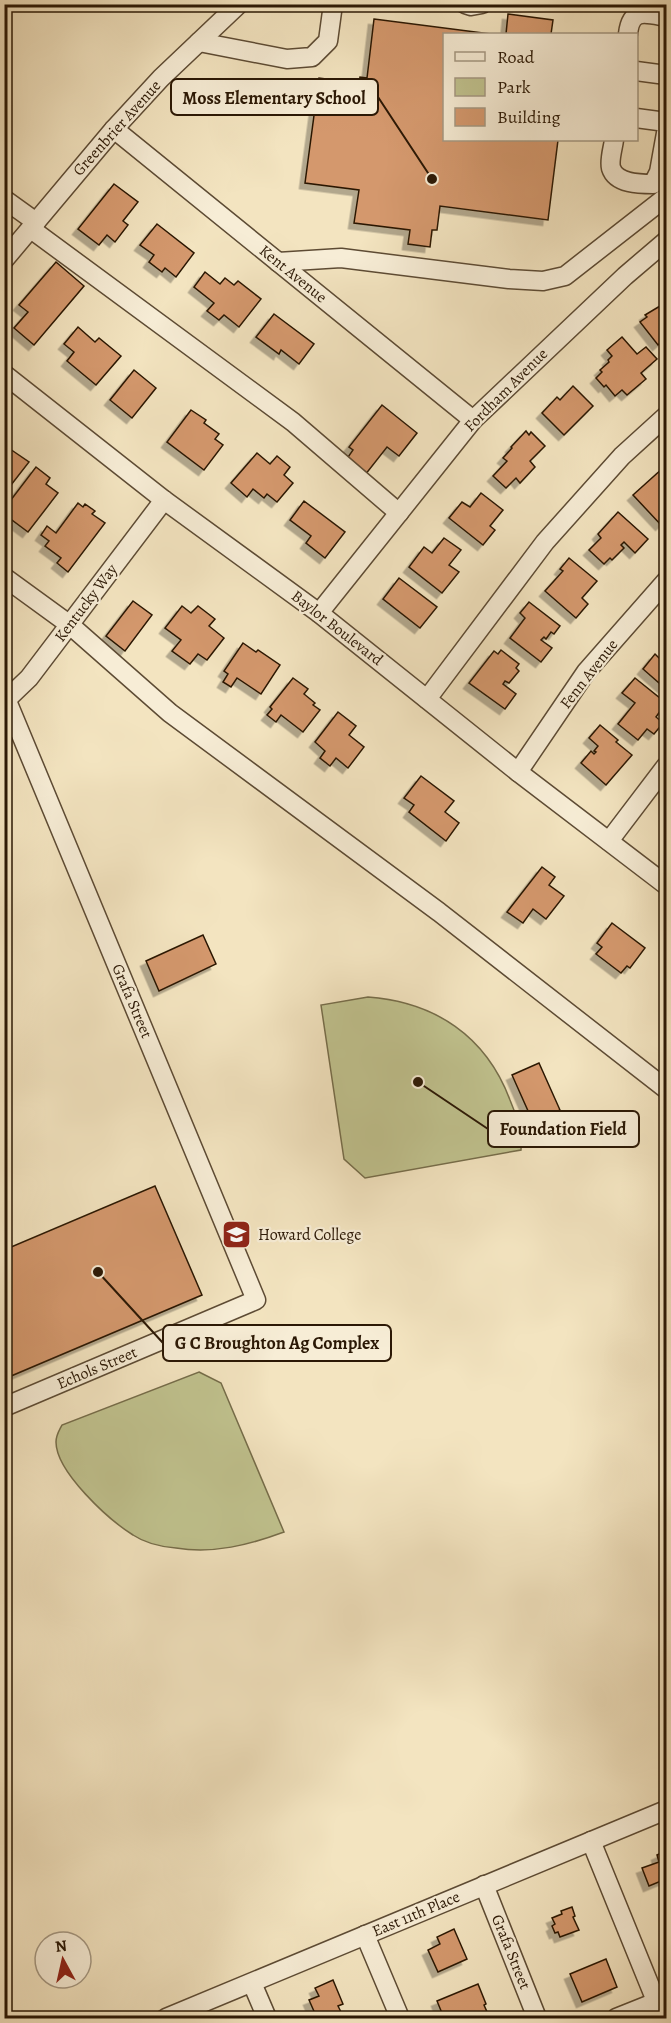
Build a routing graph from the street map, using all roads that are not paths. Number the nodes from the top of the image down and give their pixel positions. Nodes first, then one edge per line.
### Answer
1 (239, 4) edge
2 (333, 4) edge
3 (465, 4) edge
4 (482, 4) edge
5 (666, 17) edge
6 (628, 33) edge
7 (200, 42) junction
8 (638, 71) edge
9 (666, 75) edge
10 (638, 118) edge
11 (666, 122) edge
12 (114, 129) junction
13 (666, 133) edge
14 (614, 141) edge
15 (666, 197) edge
16 (4, 198) edge
17 (33, 226) junction
18 (666, 242) edge
19 (4, 260) edge
20 (278, 262) junction
21 (4, 374) edge
22 (666, 416) edge
23 (473, 420) junction
24 (164, 500) junction
25 (399, 513) junction
26 (4, 577) edge
27 (666, 581) edge
28 (319, 613) junction
29 (70, 625) junction
30 (427, 699) junction
31 (6, 702) edge
32 (666, 766) edge
33 (518, 772) junction
34 (609, 841) junction
35 (666, 885) edge
36 (666, 1089) edge
37 (256, 1300) joint
38 (4, 1407) edge
39 (666, 1810) edge
40 (591, 1841) junction
41 (484, 1885) junction
42 (365, 1935) junction
43 (252, 1983) junction
44 (662, 2006) edge
45 (166, 2019) edge
46 (267, 2019) edge
47 (400, 2019) edge
48 (537, 2019) edge
49 (616, 2019) edge

1 - 7 street, Greenbrier Avenue
2 - 7 street
3 - 4 street
5 - 6 street
7 - 12 street, Greenbrier Avenue
8 - 9 street
10 - 11 street
12 - 17 street, Greenbrier Avenue
12 - 20 street, Kent Avenue
13 - 14 street
15 - 20 street
16 - 17 street
17 - 19 street, Greenbrier Avenue
17 - 25 street
18 - 23 street, Fordham Avenue
20 - 23 street, Kent Avenue
21 - 24 street, Baylor Boulevard
22 - 30 street
23 - 25 street, Fordham Avenue
24 - 28 street, Baylor Boulevard
24 - 29 street, Kentucky Way
25 - 28 street, Fordham Avenue
26 - 29 street
27 - 33 street, Fenn Avenue
28 - 30 street, Baylor Boulevard
29 - 31 street, Kentucky Way
29 - 36 street
30 - 33 street, Baylor Boulevard
31 - 37 street, Grafa Street
32 - 34 street
33 - 34 street, Baylor Boulevard
34 - 35 street, Baylor Boulevard
37 - 38 street, Echols Street
39 - 40 street, East 11th Place
40 - 41 street, East 11th Place
40 - 44 street
41 - 42 street, East 11th Place
41 - 48 street, Grafa Street
42 - 43 street, East 11th Place
42 - 47 street
43 - 45 street, East 11th Place
43 - 46 street
44 - 49 street

